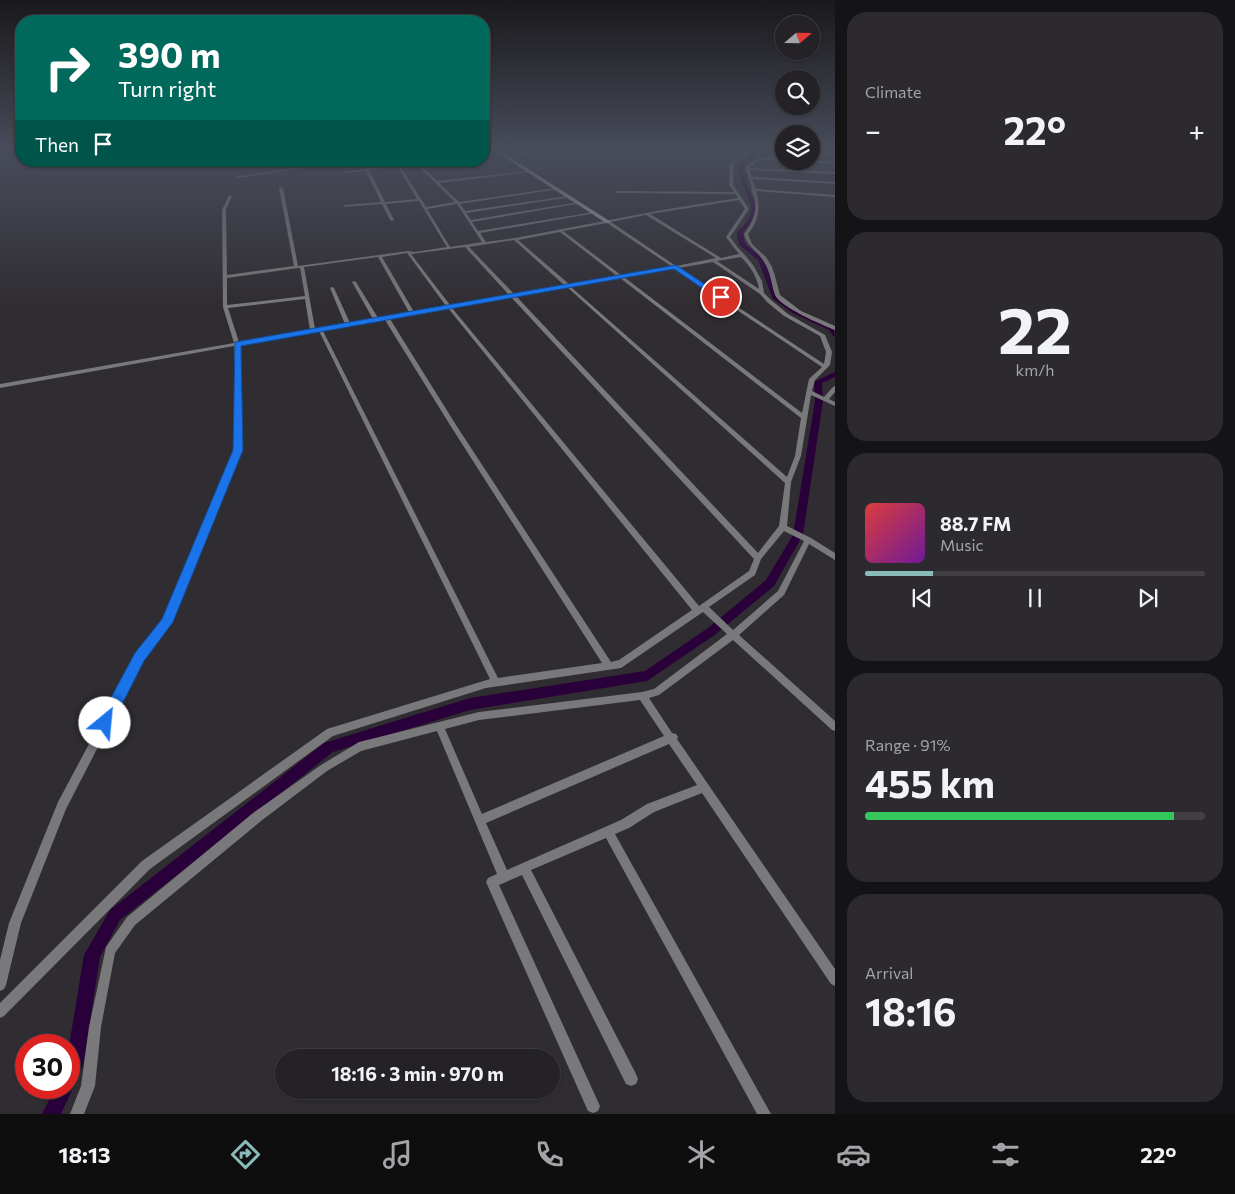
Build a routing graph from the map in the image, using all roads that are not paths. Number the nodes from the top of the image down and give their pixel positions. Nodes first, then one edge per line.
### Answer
1 (228, 201) edge
2 (283, 201) edge
3 (408, 201) edge
4 (421, 201) edge
5 (472, 201) edge
6 (541, 201) edge
7 (576, 201) edge
8 (714, 201) edge
9 (742, 201) edge
10 (756, 201) edge
11 (384, 203) junction
12 (458, 203) junction
13 (579, 203) junction
14 (346, 206) dead end
15 (425, 208) junction
16 (747, 209) junction
17 (759, 210) junction
18 (464, 212) junction
19 (594, 213) junction
20 (647, 214) junction
21 (392, 220) dead end
22 (469, 221) junction
23 (608, 222) junction
24 (561, 231) junction
25 (476, 232) junction
26 (515, 239) junction
27 (485, 244) junction
28 (466, 246) junction
29 (449, 248) junction
30 (408, 252) junction
31 (743, 255) junction
32 (379, 256) junction
33 (720, 259) junction
34 (713, 260) junction
35 (302, 267) junction
36 (676, 267) junction
37 (296, 268) junction
38 (225, 277) junction
39 (621, 277) junction
40 (354, 282) dead end
41 (567, 286) junction
42 (332, 288) dead end
43 (762, 293) junction
44 (510, 295) junction
45 (308, 297) junction
46 (226, 307) junction
47 (449, 307) junction
48 (412, 313) junction
49 (387, 318) junction
50 (376, 319) junction
51 (348, 324) junction
52 (835, 328) edge
53 (316, 330) junction
54 (237, 344) junction
55 (826, 367) junction
56 (0, 386) edge
57 (835, 388) edge
58 (812, 394) junction
59 (825, 400) junction
60 (835, 404) edge
61 (804, 417) junction
62 (788, 482) junction
63 (787, 529) junction
64 (808, 540) junction
65 (835, 557) edge
66 (758, 558) junction
67 (701, 609) junction
68 (733, 635) junction
69 (609, 666) junction
70 (496, 683) junction
71 (642, 696) junction
72 (438, 726) junction
73 (835, 727) edge
74 (672, 738) junction
75 (704, 786) junction
76 (479, 821) junction
77 (608, 831) junction
78 (524, 868) junction
79 (504, 877) junction
80 (835, 980) edge
81 (0, 985) edge
82 (0, 1012) edge
83 (631, 1079) dead end
84 (593, 1106) dead end
85 (76, 1114) edge
86 (764, 1114) edge

1 - 38 street
2 - 37 street
3 - 11 street
4 - 15 street
5 - 12 street
6 - 18 street
7 - 13 street
8 - 20 street
9 - 16 street
10 - 17 street
11 - 14 street
11 - 21 street
12 - 15 street
12 - 18 street
13 - 19 street
13 - 22 street
15 - 29 street
16 - 17 street
16 - 31 street
17 - 52 street
18 - 22 street
19 - 23 street
19 - 25 street
20 - 23 street
20 - 33 street
22 - 25 street
23 - 24 street
23 - 36 street
24 - 26 street
24 - 39 street
25 - 27 street
26 - 27 street
26 - 41 street
27 - 28 street
28 - 29 street
28 - 44 street
29 - 30 street
30 - 32 street
30 - 47 street
31 - 33 street
31 - 43 street
32 - 35 street
32 - 48 street
33 - 34 street
34 - 36 street
34 - 43 street
35 - 37 street
35 - 45 street
36 - 39 street
36 - 55 street
37 - 38 street
38 - 46 street
39 - 41 street
39 - 61 street
40 - 50 street
41 - 44 street
41 - 62 street
42 - 51 street
43 - 55 street
44 - 47 street
44 - 66 street
45 - 46 street
45 - 53 street
46 - 54 street
47 - 48 street
47 - 67 street
48 - 49 street
49 - 50 street
49 - 69 street
50 - 51 street
51 - 53 street
53 - 54 street
53 - 70 street
54 - 56 street
54 - 81 street
55 - 58 street
57 - 59 street
58 - 59 street
58 - 61 street
59 - 60 street
61 - 62 street
62 - 63 street
63 - 64 street
63 - 66 street
64 - 65 street
64 - 68 street
66 - 67 street
67 - 68 street
67 - 69 street
68 - 71 street
68 - 73 street
69 - 70 street
70 - 82 street
71 - 72 street
71 - 74 street
72 - 76 street
72 - 85 street
74 - 75 street
74 - 76 street
75 - 77 street
75 - 80 street
76 - 79 street
77 - 78 street
77 - 86 street
78 - 79 street
78 - 83 street
79 - 84 street

